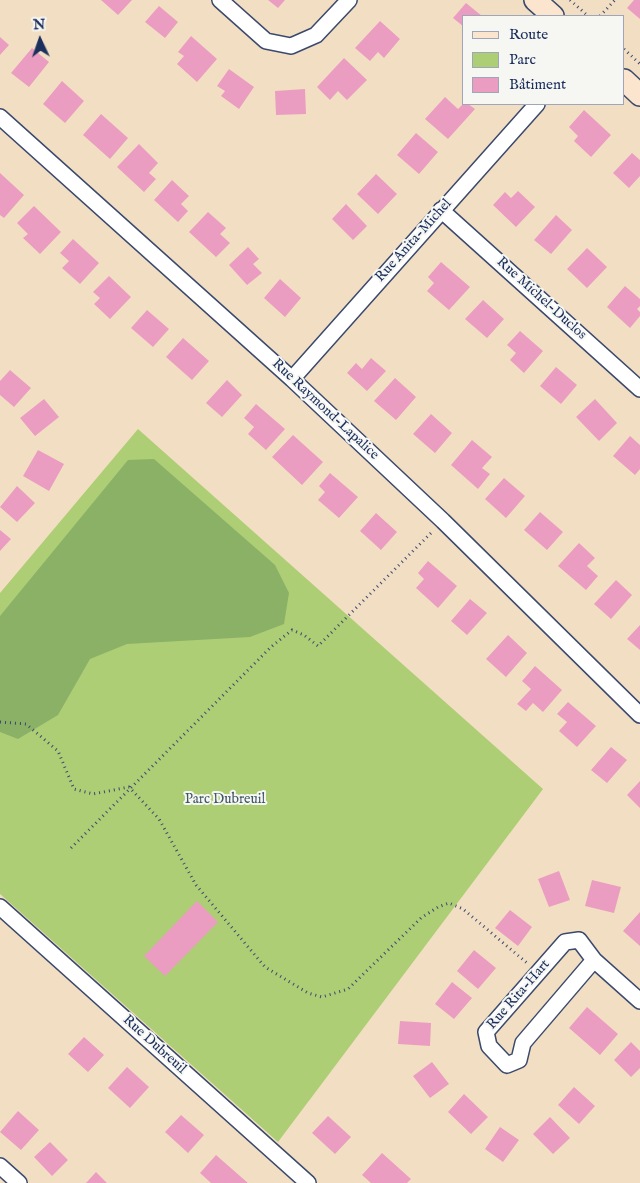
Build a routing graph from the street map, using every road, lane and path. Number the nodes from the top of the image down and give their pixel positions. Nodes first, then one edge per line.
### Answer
1 (220, 0) edge
2 (349, 0) edge
3 (535, 0) edge
4 (570, 0) edge
5 (615, 0) edge
6 (552, 15) edge
7 (587, 15) edge
8 (601, 15) edge
9 (625, 50) edge
10 (640, 64) edge
11 (625, 81) edge
12 (640, 95) edge
13 (536, 105) edge
14 (0, 117) edge
15 (442, 210) junction
16 (292, 378) junction
17 (640, 389) edge
18 (443, 521) junction
19 (640, 715) edge
20 (0, 722) edge
21 (129, 787) junction
22 (71, 848) dead end
23 (0, 907) edge
24 (594, 960) junction
25 (538, 972) junction
26 (640, 1001) edge
27 (0, 1166) edge
28 (19, 1183) edge
29 (308, 1183) edge

1 - 2 street
3 - 6 street
4 - 7 path
5 - 8 path
9 - 10 path
11 - 12 street
13 - 15 street, Rue Anita-Michel
14 - 16 street, Rue Raymond-Lapalice
15 - 16 street, Rue Anita-Michel
15 - 17 street, Rue Michel-Duclos
16 - 18 street, Rue Raymond-Lapalice
18 - 19 street, Rue Raymond-Lapalice
18 - 21 path
20 - 21 path
21 - 22 path
21 - 25 path
23 - 29 street, Rue Dubreuil
24 - 25 street, Rue Rita-Hart
24 - 25 street, Rue Rita-Hart
24 - 26 street, Rue Rita-Hart
27 - 28 street

